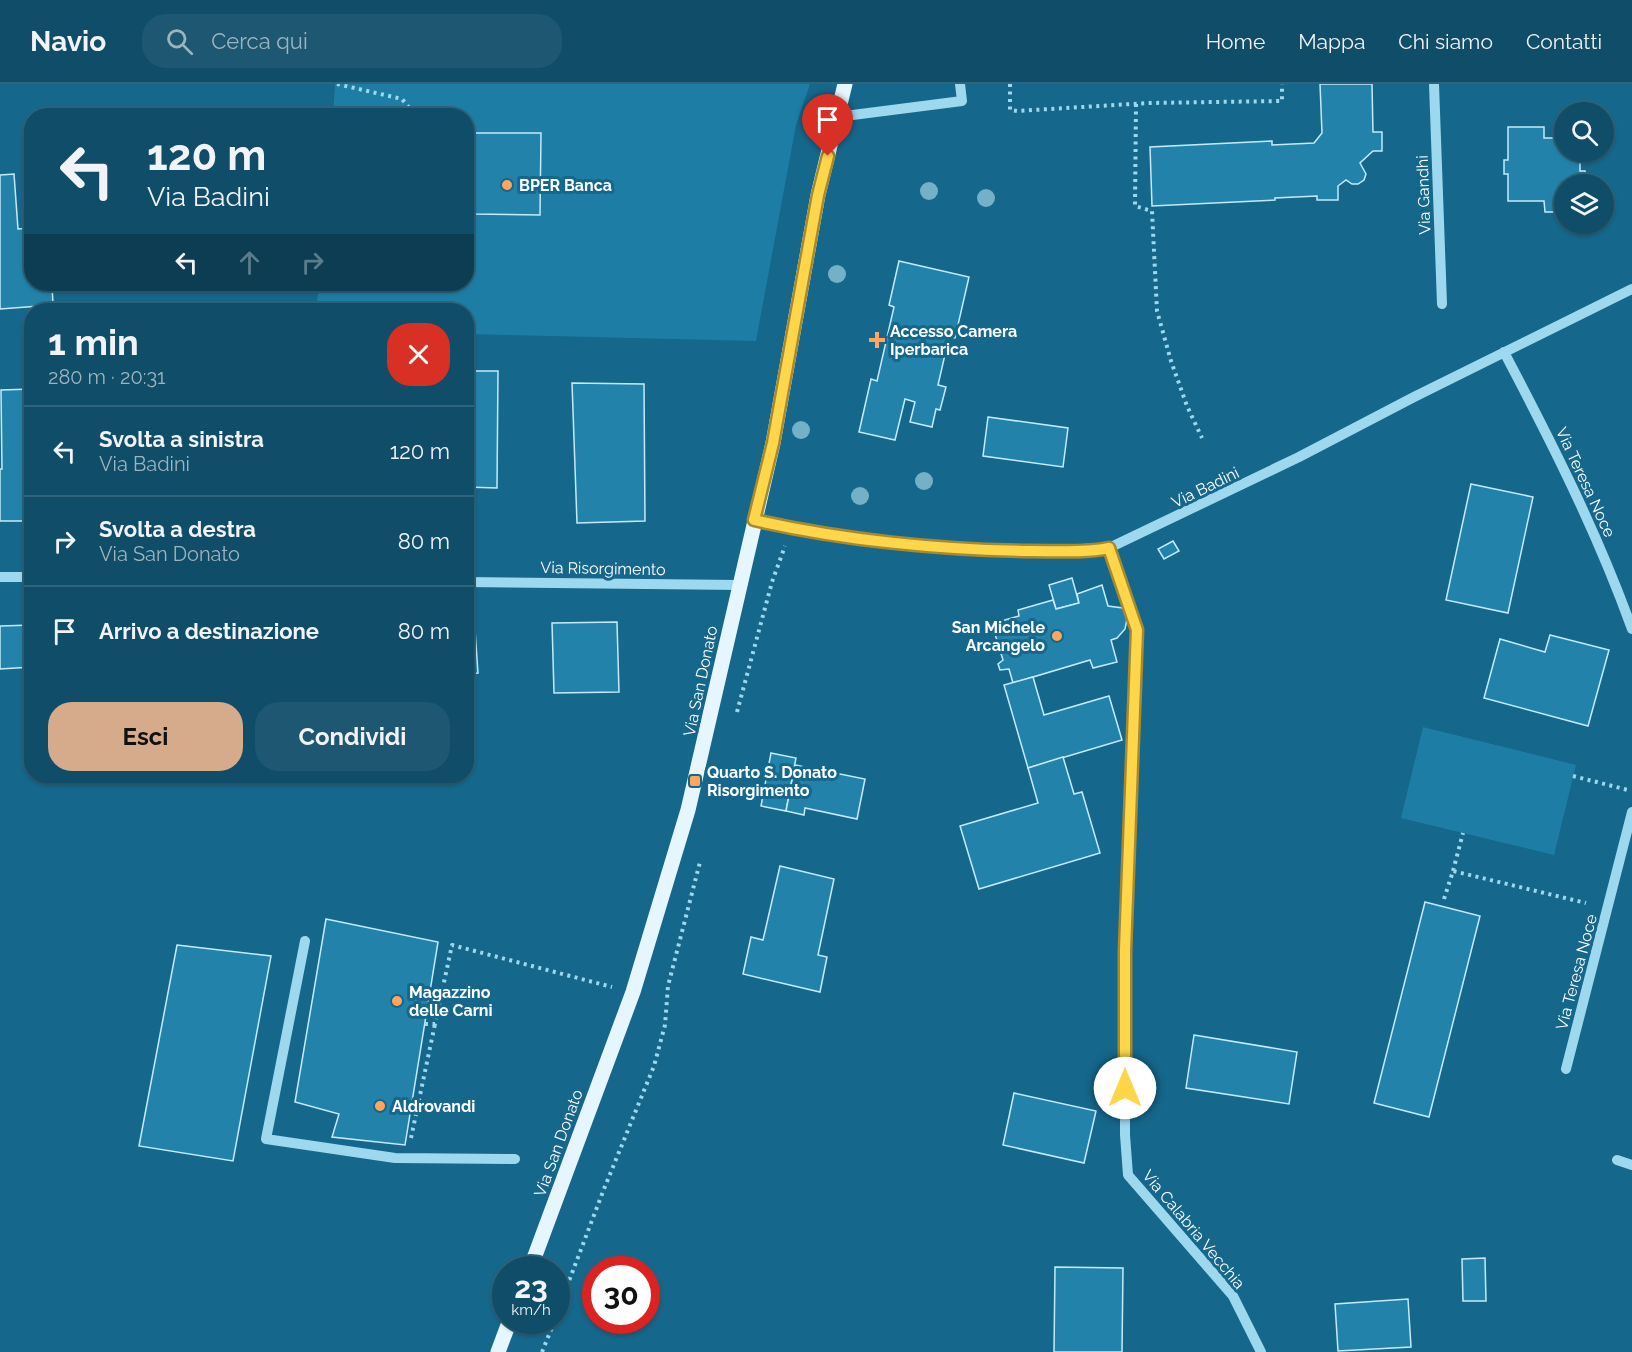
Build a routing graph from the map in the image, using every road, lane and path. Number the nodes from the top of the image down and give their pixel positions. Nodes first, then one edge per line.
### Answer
1 (337, 84) edge
2 (845, 84) edge
3 (960, 84) edge
4 (1010, 84) edge
5 (1282, 84) edge
6 (1434, 84) edge
7 (1136, 104) junction
8 (409, 108) edge
9 (837, 117) junction
10 (1632, 289) edge
11 (1442, 304) dead end
12 (1503, 352) junction
13 (1202, 438) dead end
14 (754, 520) junction
15 (791, 529) junction
16 (1109, 548) junction
17 (0, 577) edge
18 (24, 577) edge
19 (474, 582) edge
20 (739, 585) junction
21 (1632, 628) edge
22 (737, 713) dead end
23 (1573, 776) dead end
24 (1632, 791) edge
25 (1632, 812) edge
26 (1464, 833) dead end
27 (702, 854) dead end
28 (1453, 870) junction
29 (1444, 899) dead end
30 (1608, 908) junction
31 (305, 941) dead end
32 (633, 992) junction
33 (667, 998) junction
34 (425, 1024) dead end
35 (435, 1024) junction
36 (1566, 1070) dead end
37 (407, 1158) junction
38 (514, 1159) dead end
39 (1617, 1160) dead end
40 (1632, 1165) edge
41 (535, 1256) edge
42 (570, 1278) edge
43 (505, 1334) edge
44 (549, 1334) edge
45 (498, 1352) edge
46 (542, 1352) edge
47 (1261, 1352) edge

1 - 8 path
2 - 9 main road, Via San Donato
3 - 9 street
4 - 7 path
5 - 7 path
6 - 11 street, Via Gandhi
7 - 13 path
9 - 14 main road, Via San Donato
10 - 12 street, Via Badini
12 - 16 street, Via Badini
12 - 21 street, Via Teresa Noce
14 - 15 street, Via Badini
14 - 20 main road, Via San Donato
15 - 16 street, Via Badini
15 - 22 path
16 - 47 street, Via Calabria Vecchia
17 - 18 street
19 - 20 street, Via Risorgimento
20 - 32 main road, Via San Donato
23 - 24 path
25 - 30 street, Via Teresa Noce
26 - 28 path
27 - 33 path
28 - 29 path
28 - 30 path
30 - 36 street, Via Teresa Noce
31 - 37 street
32 - 33 path
32 - 35 path
32 - 41 main road, Via San Donato
33 - 42 path
34 - 35 path
35 - 37 path
37 - 38 street
39 - 40 street
43 - 45 main road
44 - 46 path

